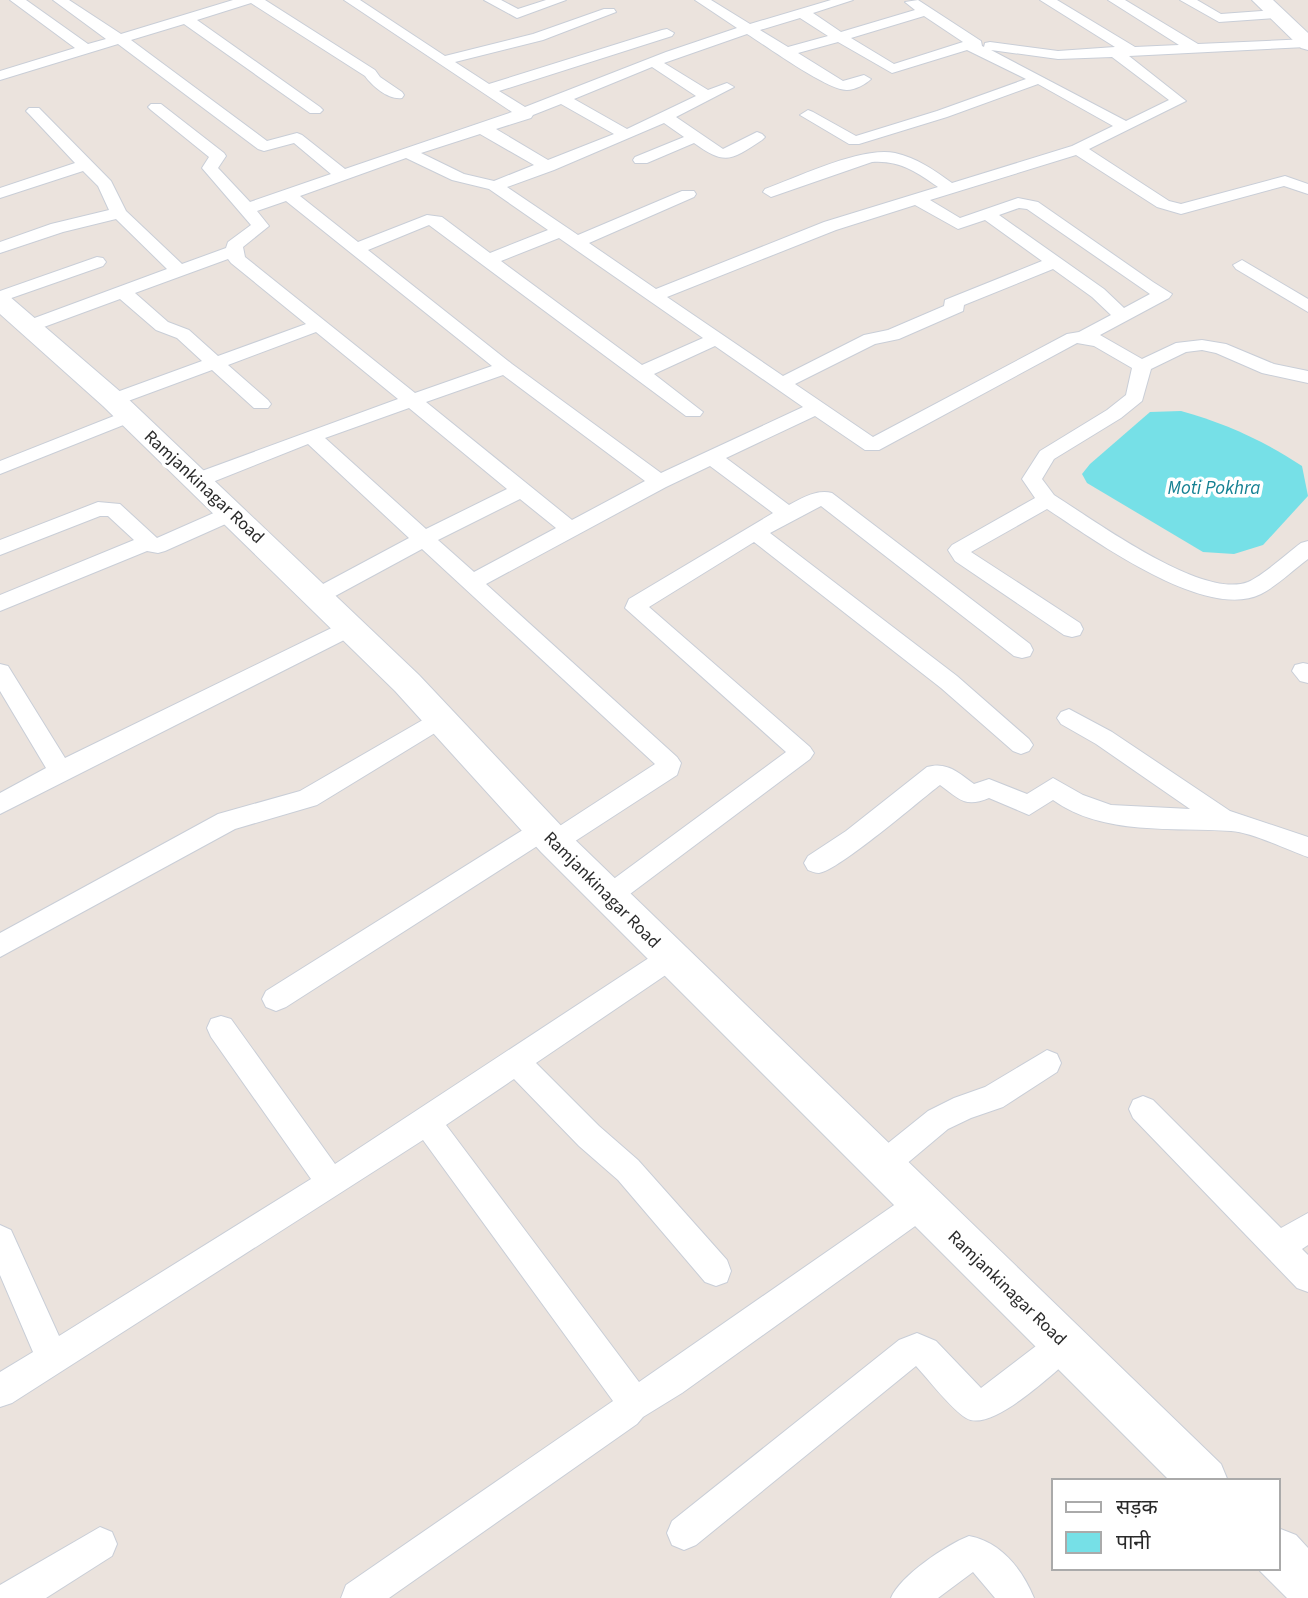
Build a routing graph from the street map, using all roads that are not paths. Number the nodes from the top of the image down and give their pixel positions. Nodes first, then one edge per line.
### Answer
1 (17, 0) edge
2 (60, 0) edge
3 (247, 0) edge
4 (256, 0) edge
5 (351, 0) edge
6 (491, 0) edge
7 (559, 0) edge
8 (702, 0) edge
9 (846, 0) edge
10 (908, 0) edge
11 (1047, 0) edge
12 (1115, 0) edge
13 (1186, 0) edge
14 (1262, 0) edge
15 (807, 11) junction
16 (926, 11) junction
17 (609, 12) dead end
18 (1277, 14) junction
19 (516, 15) junction
20 (186, 18) junction
21 (747, 29) junction
22 (548, 33) junction
23 (667, 33) dead end
24 (840, 36) junction
25 (117, 39) junction
26 (1307, 43) edge
27 (972, 45) junction
28 (1193, 47) junction
29 (85, 49) junction
30 (1122, 51) junction
31 (784, 53) junction
32 (445, 60) junction
33 (653, 62) junction
34 (4, 71) edge
35 (864, 79) dead end
36 (1039, 79) junction
37 (727, 87) dead end
38 (489, 89) junction
39 (397, 95) dead end
40 (707, 96) junction
41 (564, 99) junction
42 (156, 107) dead end
43 (315, 110) dead end
44 (34, 111) dead end
45 (526, 115) junction
46 (808, 115) dead end
47 (667, 118) junction
48 (1126, 127) junction
49 (485, 129) junction
50 (626, 135) junction
51 (757, 137) dead end
52 (694, 138) junction
53 (854, 141) junction
54 (1078, 149) junction
55 (407, 152) junction
56 (870, 158) junction
57 (641, 160) dead end
58 (87, 164) junction
59 (548, 167) junction
60 (343, 175) junction
61 (495, 186) junction
62 (950, 189) junction
63 (1308, 189) edge
64 (1, 192) edge
65 (771, 192) dead end
66 (289, 194) junction
67 (688, 194) dead end
68 (916, 199) junction
69 (247, 209) junction
70 (119, 213) junction
71 (988, 215) junction
72 (561, 231) junction
73 (577, 242) junction
74 (0, 248) edge
75 (356, 249) junction
76 (235, 250) junction
77 (491, 259) junction
78 (96, 262) dead end
79 (1054, 262) junction
80 (1242, 265) dead end
81 (179, 271) junction
82 (123, 292) junction
83 (656, 295) junction
84 (1308, 307) edge
85 (8, 310) edge
86 (1124, 317) junction
87 (320, 325) junction
88 (1085, 336) junction
89 (717, 338) junction
90 (215, 363) junction
91 (1142, 366) junction
92 (505, 368) junction
93 (641, 373) junction
94 (1308, 377) edge
95 (782, 384) junction
96 (413, 401) junction
97 (261, 404) dead end
98 (121, 408) junction
99 (816, 408) junction
100 (693, 412) dead end
101 (311, 436) junction
102 (713, 458) junction
103 (0, 468) edge
104 (198, 480) junction
105 (659, 482) junction
106 (521, 490) junction
107 (1047, 500) junction
108 (232, 513) junction
109 (787, 513) junction
110 (569, 528) junction
111 (756, 534) junction
112 (425, 538) junction
113 (149, 542) junction
114 (0, 548) edge
115 (1308, 548) edge
116 (472, 582) junction
117 (318, 596) junction
118 (0, 603) edge
119 (350, 627) junction
120 (1072, 629) dead end
121 (1022, 650) dead end
122 (0, 672) edge
123 (1069, 718) dead end
124 (440, 719) junction
125 (1021, 745) dead end
126 (60, 771) junction
127 (0, 804) edge
128 (1226, 821) junction
129 (549, 836) junction
130 (1308, 847) edge
131 (817, 863) dead end
132 (609, 896) junction
133 (0, 946) edge
134 (670, 958) junction
135 (276, 999) dead end
136 (222, 1028) dead end
137 (516, 1062) junction
138 (1047, 1063) dead end
139 (1143, 1109) dead end
140 (427, 1122) junction
141 (882, 1166) junction
142 (331, 1183) junction
143 (921, 1204) junction
144 (1308, 1228) edge
145 (0, 1240) edge
146 (1279, 1247) junction
147 (716, 1271) dead end
148 (1308, 1277) edge
149 (1064, 1343) junction
150 (52, 1357) junction
151 (0, 1391) edge
152 (631, 1405) junction
153 (1202, 1479) edge
154 (684, 1533) dead end
155 (100, 1544) dead end
156 (1280, 1555) edge
157 (1308, 1583) edge
158 (13, 1598) edge
159 (359, 1598) edge
160 (909, 1598) edge
161 (1016, 1598) edge

1 - 29 street
2 - 25 street
3 - 20 street
4 - 39 street
5 - 32 street
6 - 19 street
7 - 19 street
8 - 21 street
9 - 15 street
10 - 16 street
11 - 30 street
12 - 28 street
13 - 18 street
14 - 18 street
15 - 21 street
15 - 24 street
16 - 24 street
16 - 27 street
17 - 22 street
18 - 26 street
19 - 22 street
20 - 25 street
20 - 43 street
21 - 31 street
21 - 33 street
22 - 32 street
23 - 38 street
24 - 27 street
24 - 31 street
25 - 29 street
25 - 60 street
26 - 28 street
27 - 30 street
27 - 36 street
28 - 30 street
29 - 34 street
30 - 48 street
31 - 35 street
32 - 38 street
33 - 40 street
33 - 41 street
36 - 48 street
36 - 53 street
37 - 40 street
38 - 45 street
40 - 47 street
41 - 45 street
41 - 50 street
42 - 69 street
44 - 58 street
45 - 49 street
46 - 53 street
47 - 50 street
47 - 52 street
48 - 54 street
49 - 55 street
49 - 59 street
50 - 59 street
51 - 52 street
52 - 57 street
53 - 56 street
54 - 62 street
54 - 63 street
55 - 60 street
55 - 61 street
56 - 62 street
56 - 65 street
58 - 64 street
58 - 70 street
59 - 61 street
60 - 66 street
61 - 72 street
62 - 68 street
66 - 69 street
66 - 75 street
67 - 73 street
68 - 71 street
68 - 83 street
69 - 76 street
70 - 74 street
70 - 81 street
71 - 79 street
71 - 86 street
72 - 73 street
72 - 77 street
73 - 83 street
75 - 77 street
75 - 92 street
76 - 81 street
76 - 87 street
77 - 93 street
78 - 85 street
79 - 86 street
79 - 95 street
80 - 84 street
81 - 82 street
82 - 85 street
82 - 90 street
83 - 89 street
85 - 98 street, Ramjankinagar Road
86 - 88 street
87 - 90 street
87 - 96 street
88 - 91 street
88 - 99 street
89 - 93 street
89 - 95 street
90 - 97 street
90 - 98 street
91 - 94 street
91 - 107 street
92 - 96 street
92 - 105 street
93 - 100 street
95 - 99 street
96 - 101 street
96 - 106 street
98 - 103 street
98 - 104 street, Ramjankinagar Road
99 - 102 street
101 - 104 street
101 - 112 street
102 - 105 street
102 - 109 street
104 - 108 street, Ramjankinagar Road
105 - 110 street
106 - 110 street
106 - 112 street
107 - 115 street
107 - 120 street
108 - 113 street
108 - 117 street, Ramjankinagar Road
109 - 111 street
109 - 121 street
110 - 116 street
111 - 125 street
111 - 132 street
112 - 116 street
112 - 117 street
113 - 114 street
113 - 118 street
116 - 129 street
117 - 119 street, Ramjankinagar Road
119 - 124 street, Ramjankinagar Road
119 - 126 street
122 - 126 street
123 - 128 street
124 - 129 street, Ramjankinagar Road
124 - 133 street
126 - 127 street
128 - 130 street
128 - 131 street
129 - 132 street, Ramjankinagar Road
129 - 135 street
132 - 134 street, Ramjankinagar Road
134 - 137 street
134 - 141 street, Ramjankinagar Road
136 - 142 street
137 - 140 street
137 - 147 street
138 - 141 street
139 - 146 street
140 - 142 street
140 - 152 street
141 - 143 street, Ramjankinagar Road
142 - 150 street
143 - 149 street, Ramjankinagar Road
143 - 152 street
144 - 146 street
145 - 150 street
146 - 148 street
149 - 153 street, Ramjankinagar Road
149 - 154 street
150 - 151 street
152 - 159 street
155 - 158 street
156 - 157 street
160 - 161 street

